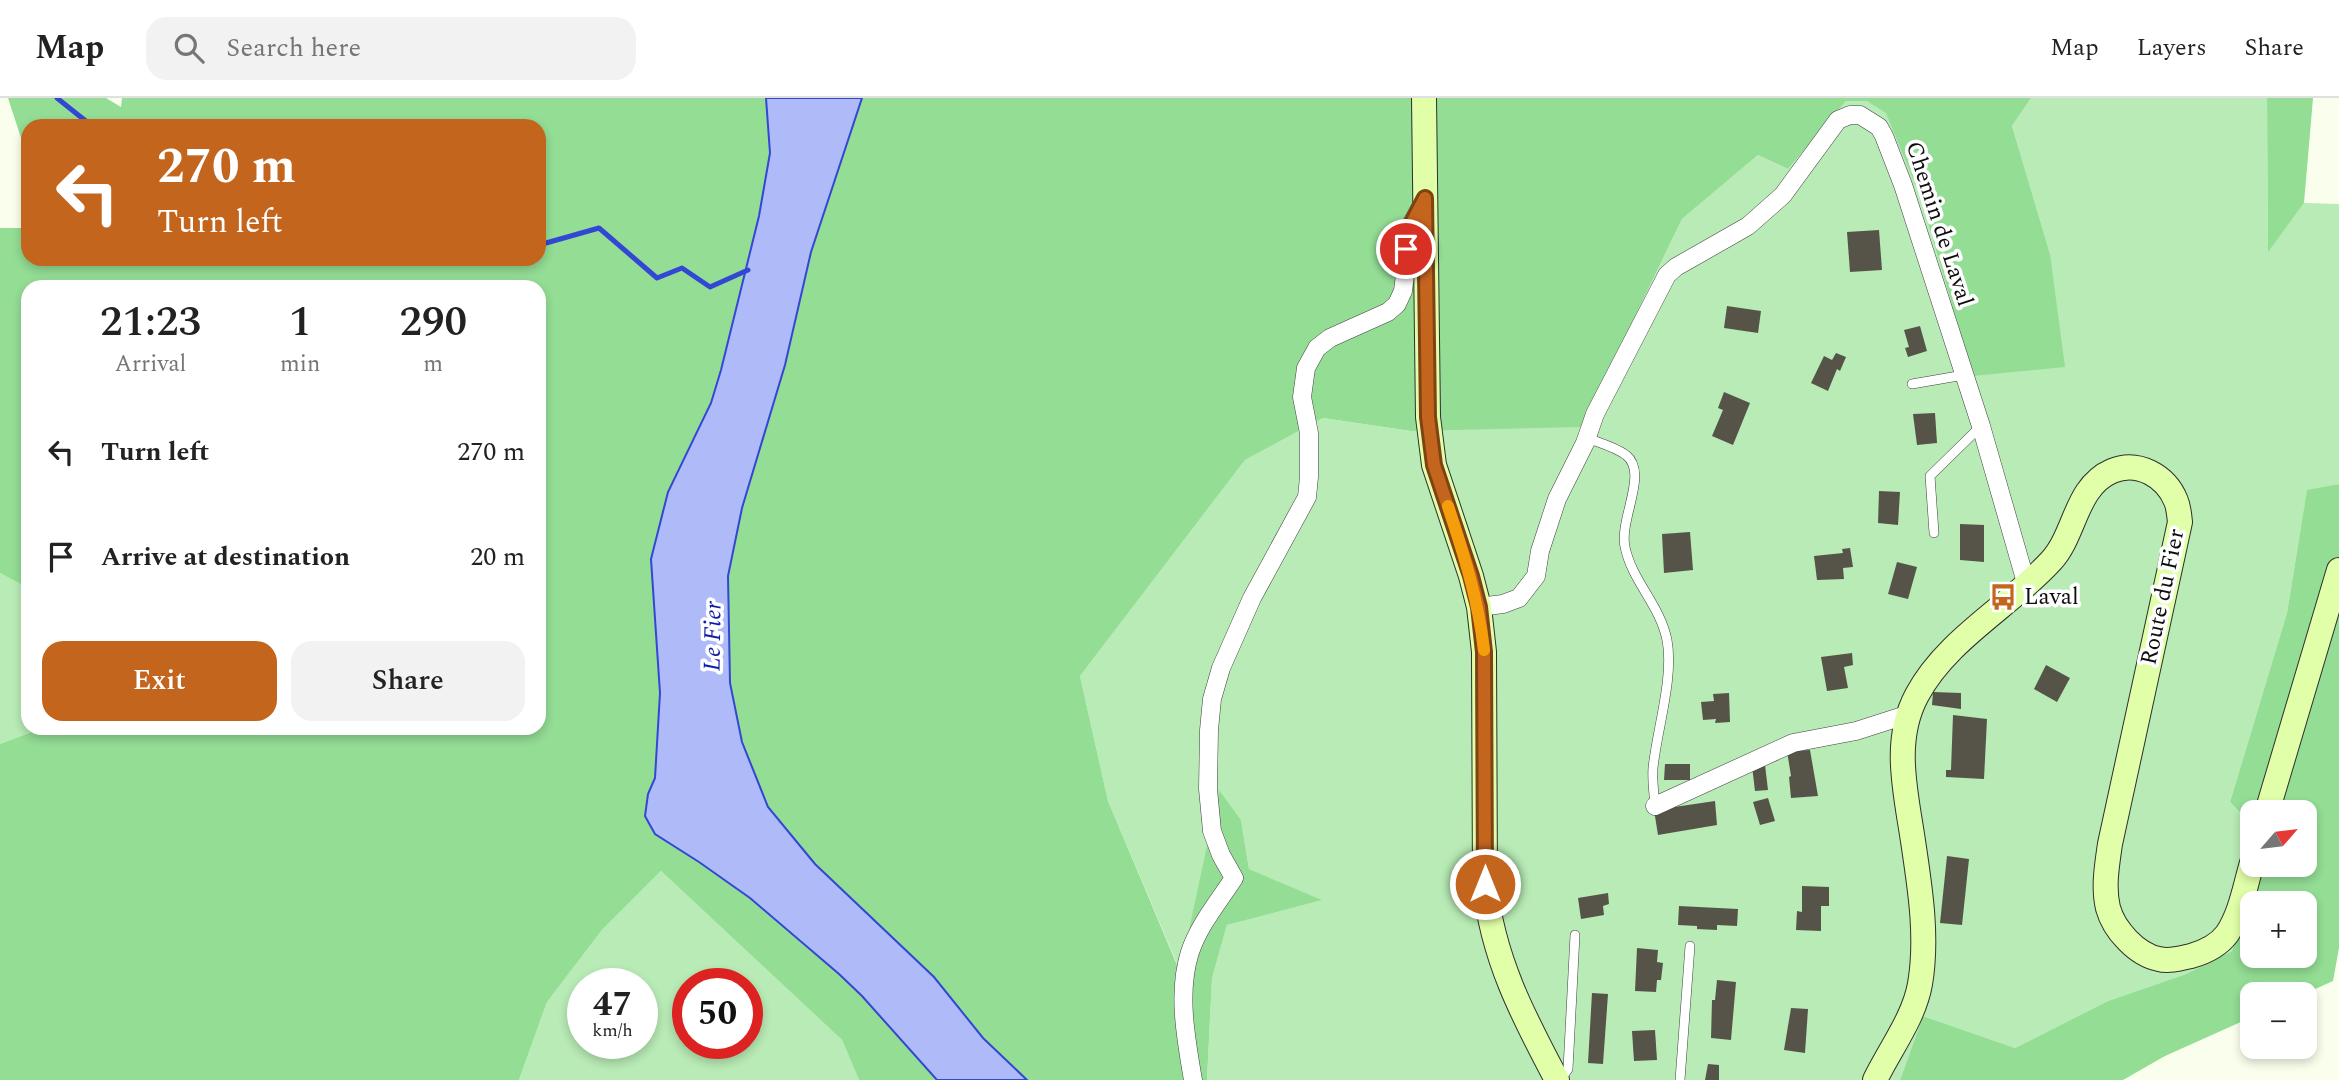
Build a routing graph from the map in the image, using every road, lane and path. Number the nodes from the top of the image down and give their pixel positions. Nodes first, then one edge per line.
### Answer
1 (1424, 98) edge
2 (1425, 198) junction
3 (1964, 375) junction
4 (1912, 384) dead end
5 (1981, 426) junction
6 (1587, 438) junction
7 (1934, 533) dead end
8 (2339, 570) edge
9 (2027, 586) junction
10 (1479, 607) junction
11 (1909, 714) junction
12 (2271, 800) edge
13 (1655, 806) joint
14 (2248, 877) edge
15 (1576, 936) dead end
16 (1690, 946) dead end
17 (1193, 1080) edge
18 (1559, 1080) edge
19 (1680, 1080) edge
20 (1875, 1080) edge

1 - 2 main road
2 - 10 main road
2 - 17 street
3 - 4 lane
3 - 5 street, Chemin de Laval
3 - 6 street, Chemin de Laval
5 - 7 lane
5 - 9 street, Chemin de Laval
6 - 10 street, Chemin de Laval
6 - 13 lane
8 - 12 main road
9 - 11 main road, Route du Fier
9 - 14 main road, Route du Fier
10 - 18 main road
11 - 13 street
11 - 20 main road, Route du Fier
15 - 18 lane
16 - 19 lane

